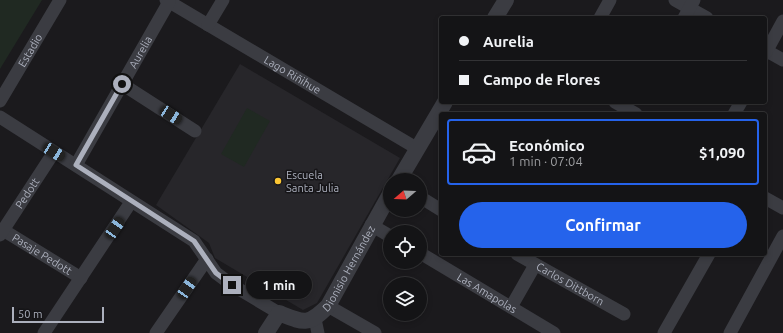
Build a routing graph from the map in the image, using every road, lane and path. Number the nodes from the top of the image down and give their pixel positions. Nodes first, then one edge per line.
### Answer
1 (60, 0) edge
2 (223, 0) edge
3 (506, 0) edge
4 (610, 0) edge
5 (674, 0) edge
6 (167, 1) edge
7 (689, 9) edge
8 (496, 16) edge
9 (601, 16) edge
10 (703, 16) edge
11 (783, 20) edge
12 (208, 25) junction
13 (767, 50) edge
14 (767, 52) edge
15 (783, 60) edge
16 (122, 84) junction
17 (0, 101) edge
18 (619, 104) edge
19 (635, 111) edge
20 (0, 117) edge
21 (439, 117) edge
22 (195, 131) dead end
23 (418, 149) junction
24 (54, 152) junction
25 (76, 165) junction
26 (403, 173) edge
27 (767, 199) edge
28 (427, 201) edge
29 (132, 202) junction
30 (383, 206) edge
31 (783, 208) edge
32 (439, 209) edge
33 (372, 225) junction
34 (2, 232) edge
35 (383, 232) edge
36 (783, 236) edge
37 (520, 256) edge
38 (707, 256) edge
39 (427, 257) edge
40 (207, 259) junction
41 (535, 265) junction
42 (81, 278) junction
43 (328, 306) junction
44 (512, 307) junction
45 (279, 313) junction
46 (624, 314) dead end
47 (316, 326) edge
48 (44, 333) edge
49 (156, 333) edge
50 (266, 333) edge
51 (375, 333) edge
52 (554, 333) edge
53 (664, 333) edge
54 (730, 333) edge

1 - 17 street, Estadio
2 - 12 street
3 - 8 street
4 - 9 street
5 - 7 street
6 - 12 street, Lago Riñihue
6 - 16 street, Aurelia
7 - 10 street
11 - 13 street
12 - 23 street, Lago Riñihue
14 - 15 street
16 - 22 street
16 - 25 street, Aurelia
18 - 19 street
20 - 24 street
21 - 23 street
23 - 26 street
24 - 25 street
24 - 34 street, Pedott
25 - 29 street
27 - 31 street
28 - 32 street
29 - 40 street
29 - 42 street
30 - 33 street, Dionisio Hernández
33 - 35 street
33 - 43 street, Dionisio Hernández
34 - 42 street, Pasaje Pedott
36 - 54 street
37 - 41 street, Carlos Dittborn
38 - 53 street
39 - 44 street, Las Amapolas
40 - 45 street
40 - 49 street
41 - 44 street
41 - 46 street, Carlos Dittborn
42 - 48 street
43 - 47 street, Dionisio Hernández
43 - 51 street
44 - 52 street, Las Amapolas
45 - 47 street
45 - 50 street

